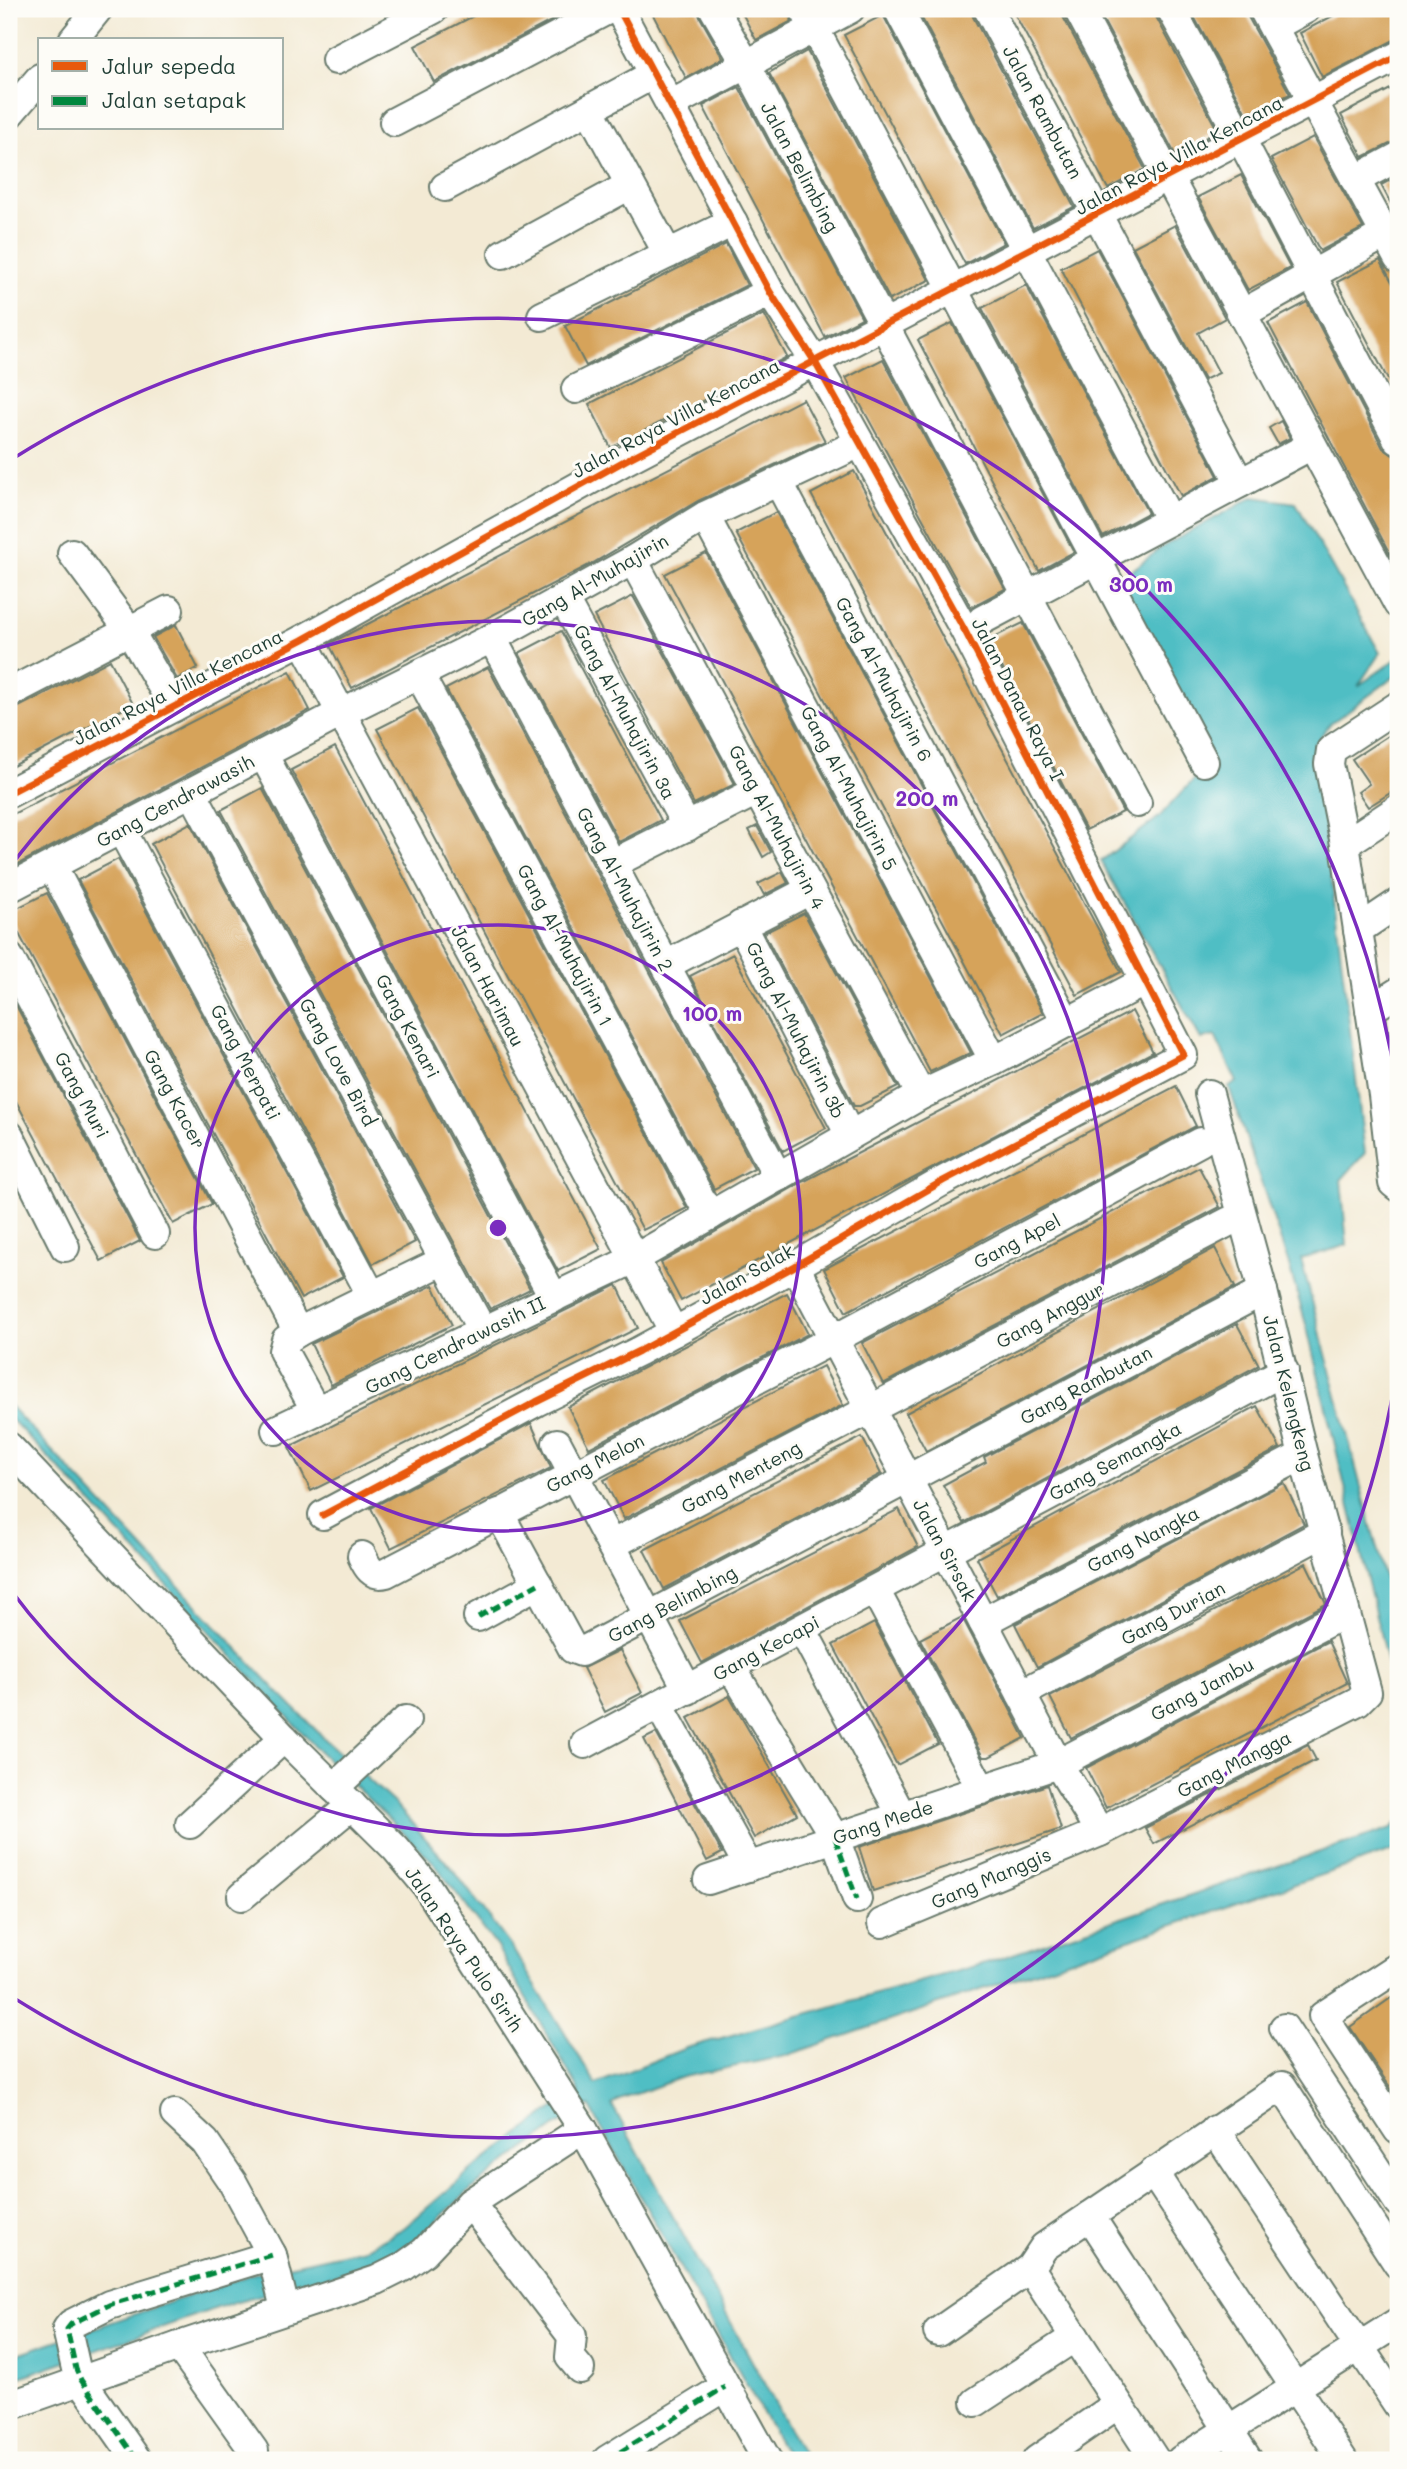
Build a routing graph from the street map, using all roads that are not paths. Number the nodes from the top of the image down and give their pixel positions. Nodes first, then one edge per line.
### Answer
1 (98, 9) edge
2 (434, 9) edge
3 (609, 9) edge
4 (619, 9) edge
5 (714, 9) edge
6 (850, 9) edge
7 (898, 9) edge
8 (988, 9) edge
9 (1079, 9) edge
10 (1171, 9) edge
11 (1306, 9) edge
12 (809, 18) edge
13 (1268, 18) edge
14 (75, 38) edge
15 (1398, 56) edge
16 (336, 60) dead end
17 (746, 64) junction
18 (654, 74) junction
19 (38, 80) edge
20 (1313, 102) junction
21 (670, 105) junction
22 (589, 109) junction
23 (9, 114) edge
24 (394, 122) dead end
25 (1243, 139) junction
26 (1398, 157) edge
27 (1168, 177) junction
28 (1355, 180) junction
29 (630, 185) junction
30 (445, 187) dead end
31 (1097, 215) junction
32 (733, 222) junction
33 (1394, 248) edge
34 (1027, 251) junction
35 (503, 254) dead end
36 (668, 254) junction
37 (1311, 276) junction
38 (954, 290) junction
39 (770, 292) junction
40 (1242, 314) junction
41 (542, 316) dead end
42 (884, 326) junction
43 (815, 362) junction
44 (576, 389) dead end
45 (1398, 440) edge
46 (1312, 445) junction
47 (849, 448) dead end
48 (779, 483) junction
49 (1240, 483) junction
50 (705, 516) junction
51 (1170, 520) junction
52 (72, 553) dead end
53 (1096, 559) junction
54 (633, 560) junction
55 (1027, 595) junction
56 (562, 598) junction
57 (1398, 604) edge
58 (169, 610) dead end
59 (982, 621) dead end
60 (129, 630) junction
61 (492, 638) junction
62 (302, 640) junction
63 (419, 674) junction
64 (9, 693) edge
65 (1398, 706) edge
66 (174, 707) junction
67 (341, 713) junction
68 (263, 754) junction
69 (1204, 762) dead end
70 (757, 791) junction
71 (192, 792) junction
72 (9, 793) edge
73 (1137, 803) dead end
74 (1398, 809) edge
75 (687, 827) junction
76 (121, 829) junction
77 (1345, 844) junction
78 (612, 864) junction
79 (52, 866) junction
80 (9, 888) edge
81 (810, 890) junction
82 (1398, 903) edge
83 (741, 925) junction
84 (1358, 930) junction
85 (9, 957) edge
86 (666, 965) junction
87 (1134, 987) dead end
88 (1398, 992) edge
89 (1370, 1010) junction
90 (1067, 1023) junction
91 (1183, 1055) joint
92 (994, 1061) junction
93 (1391, 1091) edge
94 (1209, 1094) dead end
95 (921, 1095) junction
96 (9, 1135) edge
97 (850, 1135) junction
98 (1200, 1142) dead end
99 (778, 1177) junction
100 (1398, 1187) edge
101 (710, 1216) junction
102 (1230, 1222) dead end
103 (155, 1234) dead end
104 (65, 1247) dead end
105 (634, 1259) junction
106 (445, 1260) junction
107 (795, 1266) junction
108 (1263, 1290) junction
109 (372, 1296) junction
110 (554, 1298) junction
111 (298, 1332) junction
112 (484, 1332) junction
113 (674, 1332) junction
114 (834, 1339) junction
115 (1284, 1371) junction
116 (871, 1409) junction
117 (316, 1411) junction
118 (276, 1430) dead end
119 (557, 1443) dead end
120 (9, 1447) edge
121 (1303, 1455) junction
122 (573, 1474) junction
123 (908, 1480) junction
124 (499, 1513) junction
125 (323, 1516) dead end
126 (1325, 1532) junction
127 (611, 1545) junction
128 (946, 1552) junction
129 (362, 1556) dead end
130 (538, 1584) junction
131 (875, 1590) junction
132 (1345, 1613) junction
133 (648, 1615) junction
134 (478, 1617) dead end
135 (983, 1622) junction
136 (802, 1629) junction
137 (731, 1667) junction
138 (688, 1690) junction
139 (1367, 1692) joint
140 (1021, 1694) junction
141 (659, 1705) junction
142 (406, 1720) dead end
143 (284, 1738) junction
144 (585, 1744) dead end
145 (1058, 1765) junction
146 (347, 1785) junction
147 (982, 1790) junction
148 (902, 1816) junction
149 (190, 1824) dead end
150 (1100, 1832) junction
151 (835, 1838) junction
152 (749, 1867) junction
153 (708, 1880) dead end
154 (242, 1896) dead end
155 (857, 1899) dead end
156 (883, 1923) dead end
157 (1396, 1975) edge
158 (1284, 2028) dead end
159 (175, 2114) dead end
160 (573, 2114) junction
161 (1215, 2130) junction
162 (1398, 2130) edge
163 (1153, 2172) junction
164 (1398, 2202) edge
165 (470, 2203) junction
166 (1090, 2216) junction
167 (273, 2259) junction
168 (1398, 2264) edge
169 (1030, 2268) junction
170 (284, 2303) junction
171 (1398, 2322) edge
172 (938, 2332) dead end
173 (1075, 2337) junction
174 (178, 2346) junction
175 (1359, 2347) junction
176 (580, 2369) dead end
177 (79, 2375) junction
178 (725, 2386) junction
179 (1295, 2388) junction
180 (976, 2402) dead end
181 (1118, 2404) junction
182 (1398, 2405) edge
183 (9, 2406) edge
184 (1229, 2430) junction
185 (137, 2460) edge
186 (251, 2460) edge
187 (607, 2460) edge
188 (767, 2460) edge
189 (1037, 2460) edge
190 (1155, 2460) edge
191 (1181, 2460) edge
192 (1248, 2460) edge
193 (1343, 2460) edge

1 - 14 street
2 - 16 street
3 - 24 street
4 - 18 street, Jalan Danau Raya I
5 - 17 street, Jalan Belimbing
6 - 12 street
7 - 34 street
8 - 31 street, Jalan Rambutan
9 - 27 street
10 - 25 street
11 - 13 street
12 - 17 street
12 - 38 street
13 - 20 street
15 - 20 street, Jalan Raya Villa Kencana
17 - 21 street
17 - 42 street, Jalan Belimbing
18 - 21 street, Jalan Danau Raya I
18 - 22 street
19 - 23 street
20 - 25 street, Jalan Raya Villa Kencana
20 - 28 street
21 - 32 street, Jalan Danau Raya I
22 - 29 street
22 - 30 street
25 - 27 street, Jalan Raya Villa Kencana
25 - 37 street
26 - 28 street
27 - 31 street, Jalan Raya Villa Kencana
27 - 40 street
28 - 33 street
29 - 35 street
29 - 36 street
31 - 34 street, Jalan Raya Villa Kencana
31 - 49 street, Jalan Rambutan
32 - 36 street
32 - 39 street, Jalan Danau Raya I
33 - 37 street
34 - 38 street, Jalan Raya Villa Kencana
34 - 51 street
36 - 41 street
37 - 40 street
37 - 45 street
38 - 42 street, Jalan Raya Villa Kencana
38 - 53 street
39 - 43 street, Jalan Danau Raya I
39 - 44 street
40 - 46 street
42 - 43 street, Jalan Raya Villa Kencana
42 - 55 street, Jalan Belimbing
43 - 62 street, Jalan Raya Villa Kencana
43 - 91 street, Jalan Danau Raya I
46 - 49 street
46 - 57 street
47 - 48 street, Gang Al-Muhajirin
48 - 50 street, Gang Al-Muhajirin
48 - 90 street, Gang Al-Muhajirin 6
49 - 51 street
50 - 54 street, Gang Al-Muhajirin
50 - 92 street, Gang Al-Muhajirin 5
51 - 53 street
52 - 60 street
53 - 55 street
53 - 69 street
54 - 56 street, Gang Al-Muhajirin
54 - 70 street, Gang Al-Muhajirin 4
55 - 59 street
55 - 73 street, Jalan Belimbing
56 - 61 street, Gang Al-Muhajirin
56 - 75 street, Gang Al-Muhajirin 3a
58 - 60 street
60 - 64 street
60 - 66 street
61 - 63 street, Gang Al-Muhajirin
61 - 78 street, Gang Al-Muhajirin 2
62 - 66 street, Jalan Raya Villa Kencana
62 - 67 street, Jalan Harimau
63 - 67 street, Gang Al-Muhajirin
63 - 101 street, Gang Al-Muhajirin 1
65 - 77 street
66 - 72 street, Jalan Raya Villa Kencana
67 - 68 street, Gang Cendrawasih
67 - 105 street, Jalan Harimau
68 - 71 street, Gang Cendrawasih
68 - 110 street, Gang Kenari
70 - 75 street
70 - 81 street, Gang Al-Muhajirin 4
71 - 76 street, Gang Cendrawasih
71 - 106 street, Gang Love Bird
74 - 77 street
75 - 78 street
76 - 79 street, Gang Cendrawasih
76 - 109 street, Gang Merpati
77 - 84 street
78 - 86 street, Gang Al-Muhajirin 2
79 - 80 street, Gang Cendrawasih
79 - 111 street, Gang Kacer
81 - 83 street
81 - 95 street, Gang Al-Muhajirin 4
82 - 84 street
83 - 86 street
83 - 97 street, Gang Al-Muhajirin 3b
84 - 89 street
85 - 103 street, Gang Muri
86 - 99 street, Gang Al-Muhajirin 2
87 - 90 street, Gang Cendrawasih II
88 - 89 street
89 - 93 street
90 - 92 street, Gang Cendrawasih II
91 - 107 street, Jalan Salak
92 - 95 street, Gang Cendrawasih II
93 - 100 street
94 - 108 street, Jalan Kelengkeng
95 - 97 street, Gang Cendrawasih II
96 - 104 street
97 - 99 street, Gang Cendrawasih II
98 - 114 street, Gang Apel
99 - 101 street, Gang Cendrawasih II
101 - 105 street, Gang Cendrawasih II
102 - 116 street, Gang Anggur
105 - 110 street, Gang Cendrawasih II
105 - 113 street, Jalan Harimau
106 - 109 street
106 - 112 street, Gang Love Bird
107 - 113 street, Jalan Salak
107 - 114 street, Jalan Sirsak
108 - 115 street, Jalan Kelengkeng
108 - 123 street, Gang Rambutan
109 - 111 street
110 - 112 street, Gang Cendrawasih II
111 - 117 street
112 - 117 street, Gang Cendrawasih II
113 - 125 street, Jalan Salak
114 - 116 street, Jalan Sirsak
114 - 122 street, Gang Melon
115 - 121 street, Jalan Kelengkeng
115 - 128 street, Gang Semangka
116 - 123 street, Jalan Sirsak
116 - 127 street, Gang Menteng
117 - 118 street, Gang Cendrawasih II
119 - 122 street
120 - 143 street, Jalan Raya Pulo Sirih
121 - 126 street, Jalan Kelengkeng
121 - 135 street, Gang Nangka
122 - 124 street, Gang Melon
122 - 127 street
123 - 128 street, Jalan Sirsak
123 - 133 street, Gang Belimbing
124 - 129 street, Gang Melon
124 - 130 street, Gang Belimbing
126 - 132 street, Jalan Kelengkeng
126 - 140 street, Gang Durian
127 - 133 street
128 - 131 street, Gang Kecapi
128 - 135 street, Jalan Sirsak
130 - 133 street, Gang Belimbing
130 - 134 street
131 - 136 street, Gang Kecapi
131 - 147 street
132 - 139 street, Jalan Kelengkeng
132 - 145 street, Gang Jambu
133 - 138 street
135 - 140 street, Jalan Sirsak
136 - 137 street, Gang Kecapi
136 - 148 street
137 - 138 street, Gang Kecapi
137 - 151 street
138 - 141 street, Gang Kecapi
139 - 150 street, Gang Mangga
140 - 145 street, Jalan Sirsak
141 - 144 street, Gang Kecapi
141 - 152 street
142 - 146 street
143 - 146 street, Jalan Raya Pulo Sirih
143 - 149 street
145 - 147 street, Gang Mede
145 - 150 street, Jalan Sirsak
146 - 154 street
146 - 160 street, Jalan Raya Pulo Sirih
147 - 148 street, Gang Mede
148 - 151 street, Gang Mede
150 - 156 street, Gang Manggis
151 - 152 street, Gang Mede
151 - 155 street
152 - 153 street, Gang Mede
157 - 162 street
158 - 164 street
159 - 167 street
160 - 165 street
160 - 178 street, Jalan Raya Pulo Sirih
161 - 163 street
161 - 168 street
161 - 175 street
163 - 166 street
163 - 179 street
165 - 170 street
165 - 176 street
166 - 169 street
166 - 184 street
167 - 170 street
167 - 177 street
169 - 172 street
169 - 173 street
170 - 174 street
171 - 175 street
173 - 180 street
173 - 181 street
174 - 177 street
174 - 186 street
175 - 179 street
175 - 182 street
177 - 183 street
177 - 185 street
178 - 187 street
178 - 188 street, Jalan Raya Pulo Sirih
179 - 184 street
179 - 193 street
181 - 189 street
181 - 190 street
184 - 191 street
184 - 192 street

